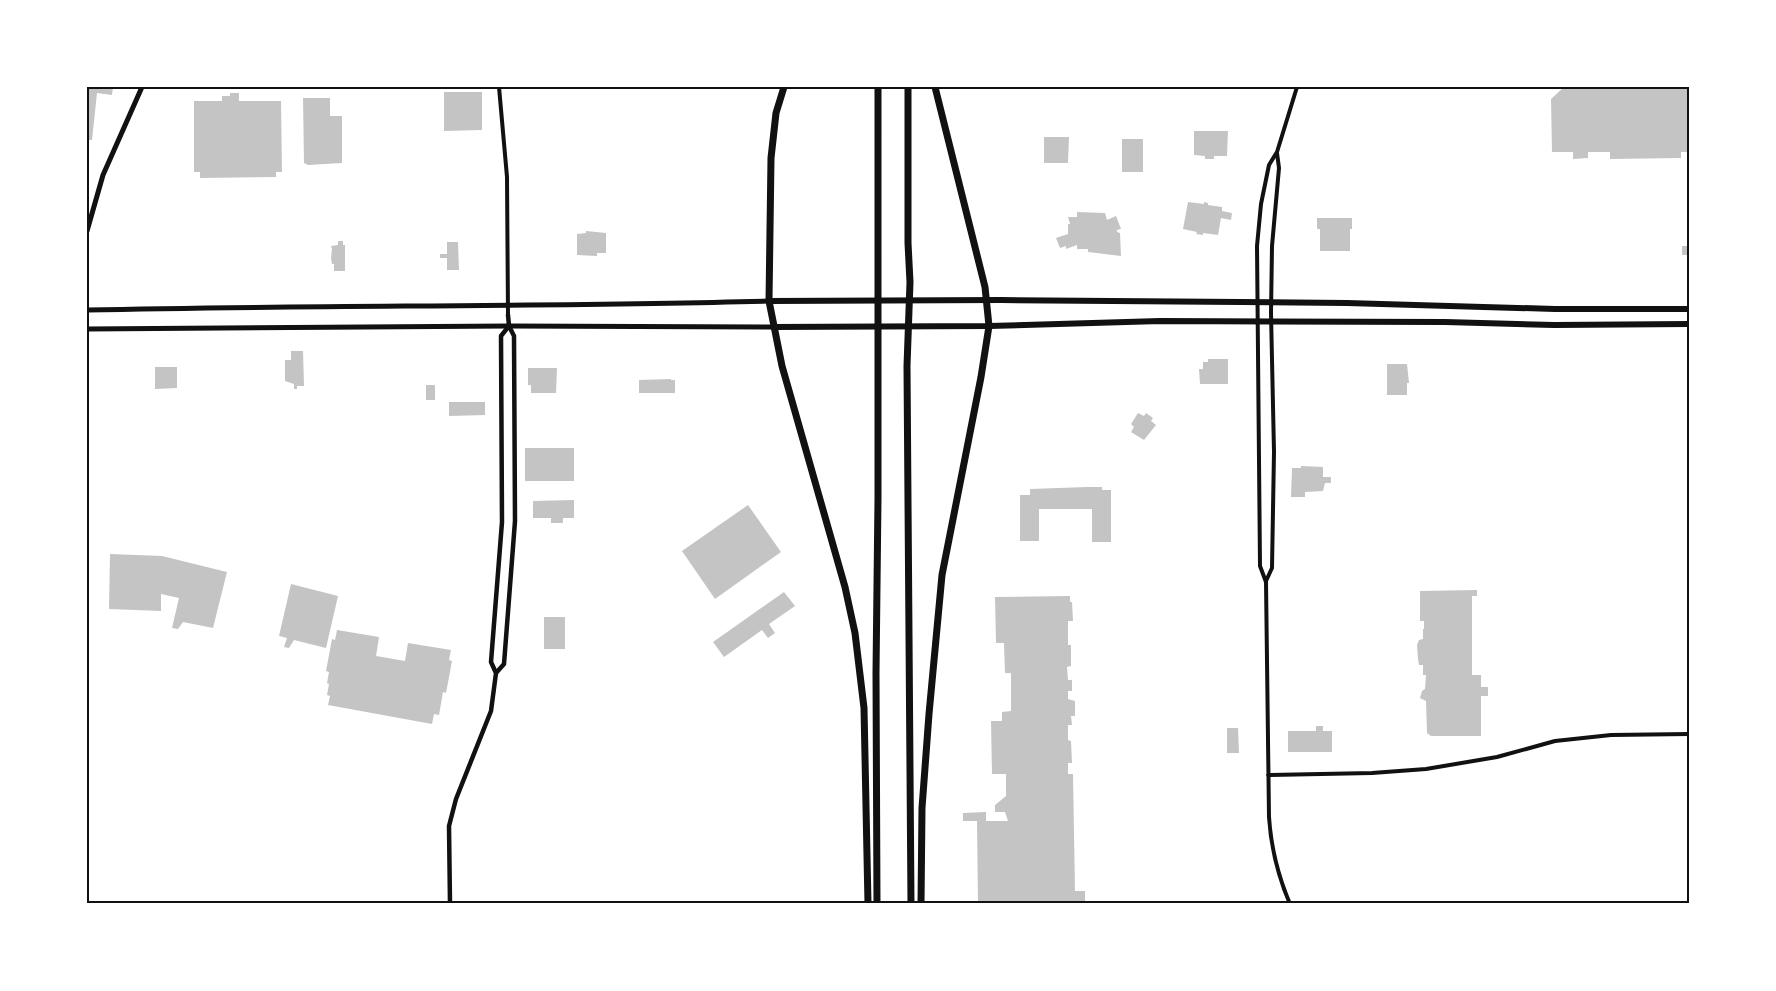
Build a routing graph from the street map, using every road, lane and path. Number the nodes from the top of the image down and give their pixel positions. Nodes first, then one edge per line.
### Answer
1 (142, 87) edge
2 (499, 87) edge
3 (784, 87) edge
4 (878, 87) edge
5 (908, 87) edge
6 (935, 87) edge
7 (1297, 87) edge
8 (1277, 152) junction
9 (87, 231) edge
10 (986, 300) junction
11 (769, 301) junction
12 (1257, 303) junction
13 (1271, 303) junction
14 (508, 306) junction
15 (1689, 309) edge
16 (87, 310) edge
17 (508, 315) joint
18 (1256, 322) junction
19 (1271, 322) junction
20 (1689, 324) edge
21 (509, 326) junction
22 (988, 326) junction
23 (773, 327) junction
24 (87, 329) edge
25 (1266, 582) junction
26 (496, 673) junction
27 (1689, 734) edge
28 (1268, 775) junction
29 (450, 904) edge
30 (868, 904) edge
31 (877, 904) edge
32 (911, 904) edge
33 (921, 904) edge
34 (1290, 904) edge

1 - 9 main road
2 - 14 street
3 - 11 highway
4 - 31 highway
5 - 32 highway
6 - 10 highway
7 - 8 street
8 - 12 street
8 - 13 street
10 - 11 main road
10 - 12 main road
10 - 22 highway
11 - 14 main road
11 - 23 highway
12 - 13 main road
12 - 18 street
13 - 15 main road
13 - 19 street
14 - 16 main road
14 - 17 street
17 - 21 street
18 - 19 main road
18 - 22 main road
18 - 25 street
19 - 20 main road
19 - 25 street
21 - 23 main road
21 - 24 main road
21 - 26 street
21 - 26 street
22 - 23 main road
22 - 33 highway
23 - 30 highway
25 - 28 street
26 - 29 street
27 - 28 street
28 - 34 street

